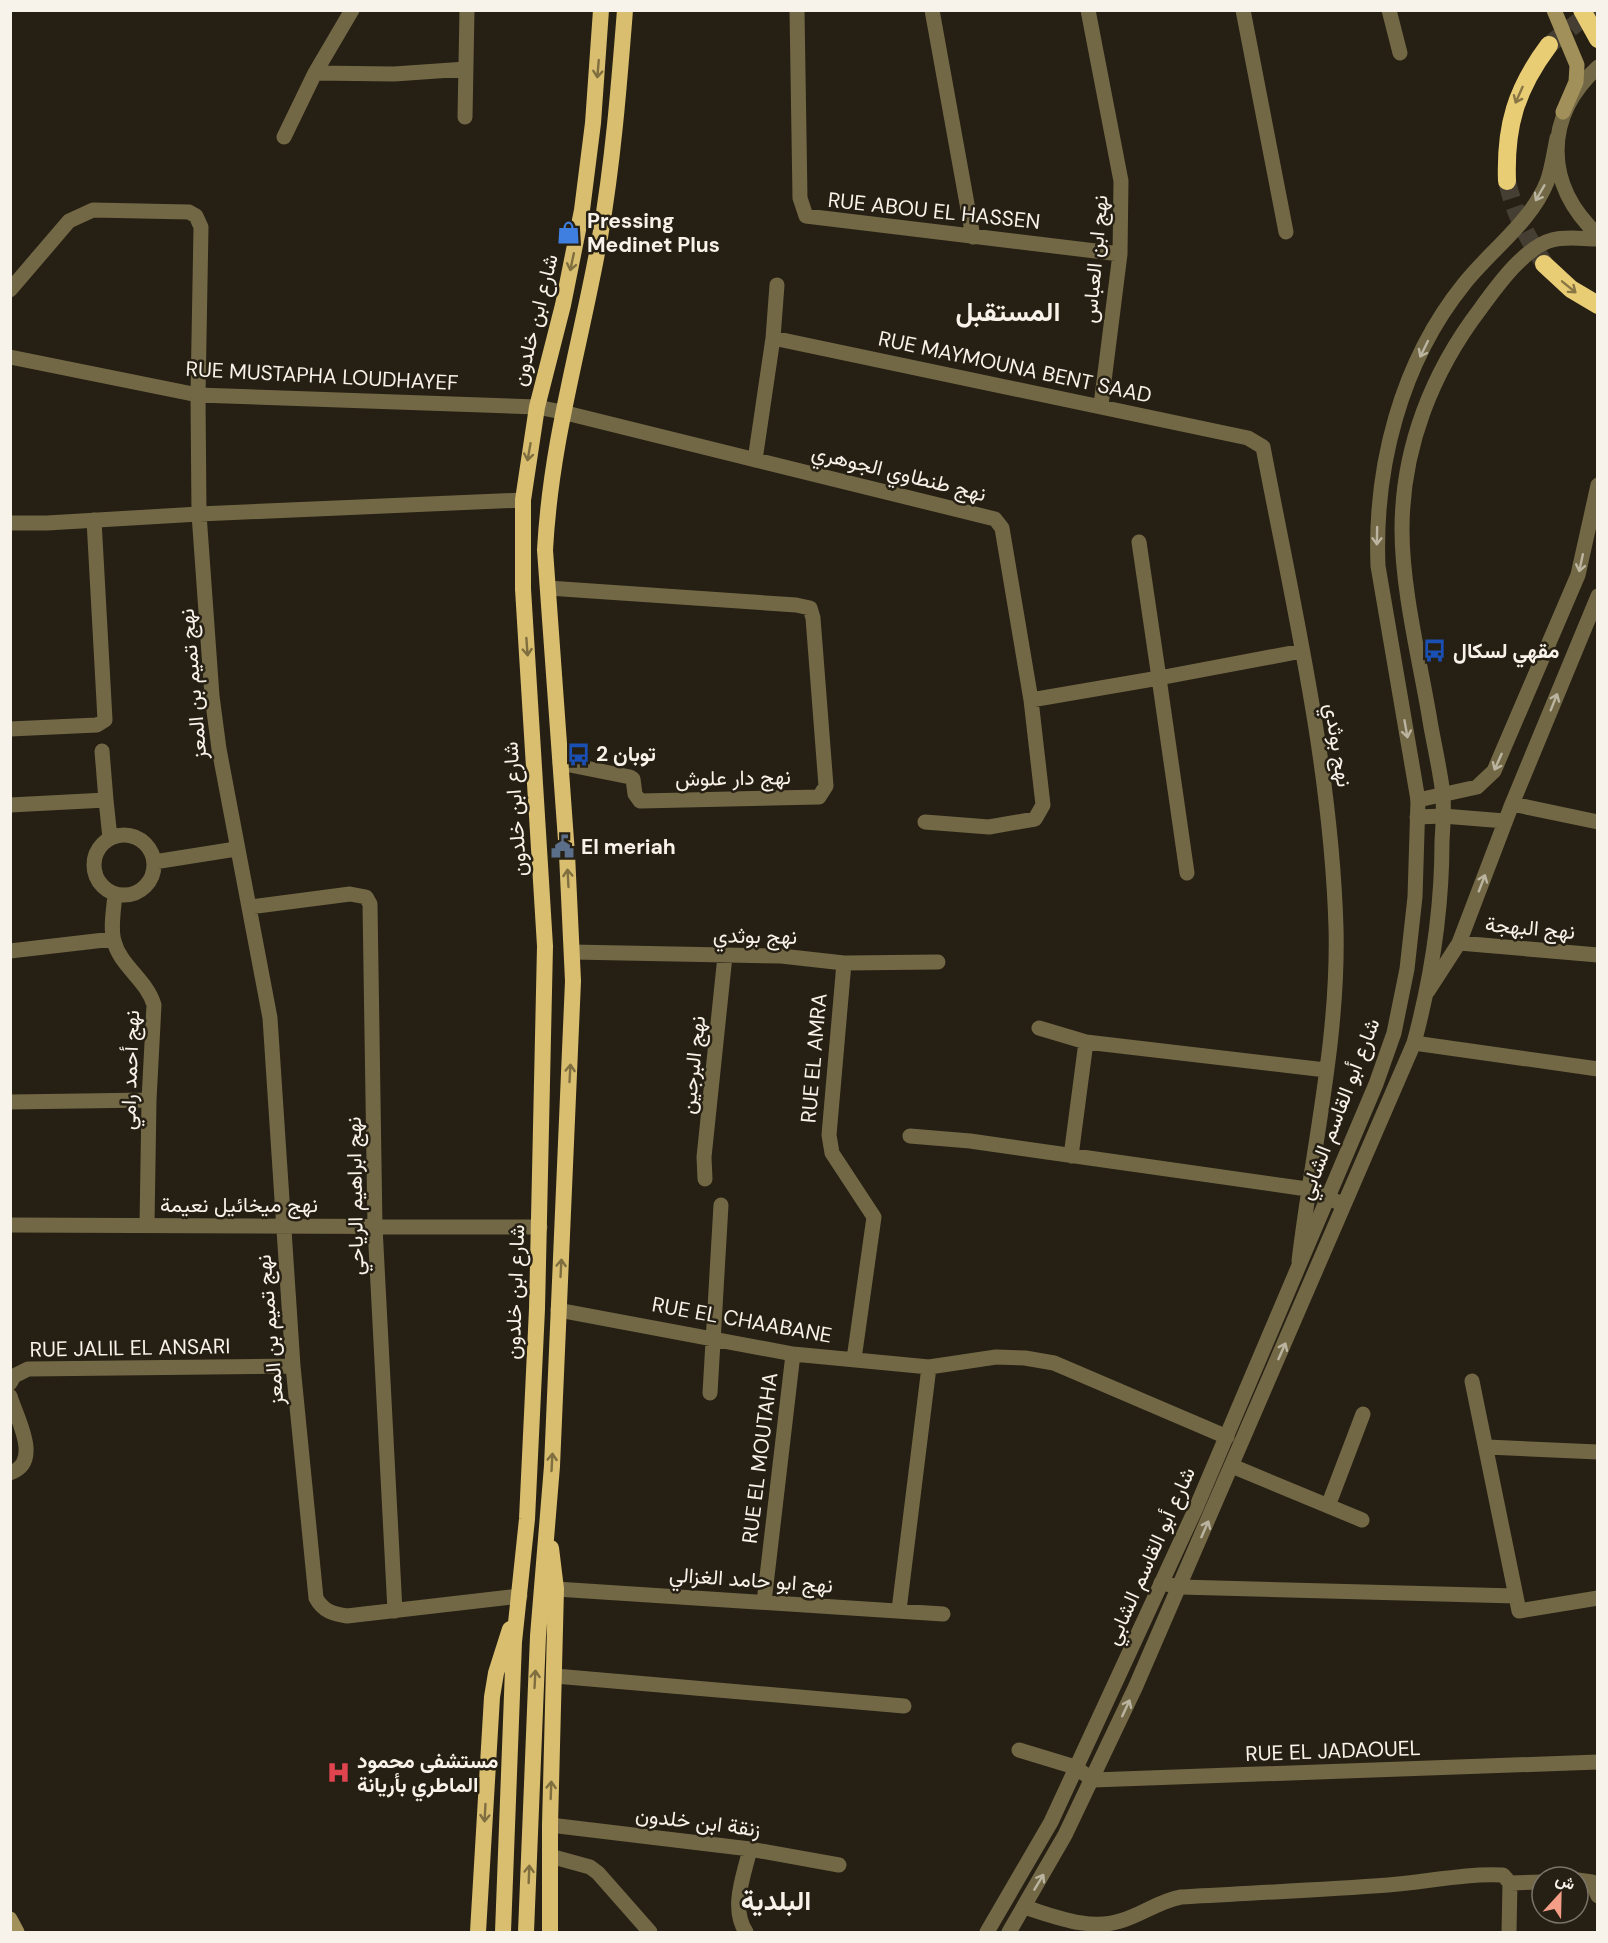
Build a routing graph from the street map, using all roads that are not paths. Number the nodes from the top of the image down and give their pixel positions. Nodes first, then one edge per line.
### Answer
1 (352, 10) edge
2 (467, 10) edge
3 (601, 10) edge
4 (624, 10) edge
5 (797, 10) edge
6 (932, 10) edge
7 (1088, 10) edge
8 (1243, 10) edge
9 (1389, 10) edge
10 (1554, 10) edge
11 (1582, 10) edge
12 (1598, 39) edge
13 (1549, 45) tunnel mouth
14 (1400, 52) dead end
15 (1598, 68) edge
16 (466, 69) junction
17 (315, 72) junction
18 (1563, 112) junction
19 (465, 117) dead end
20 (284, 137) dead end
21 (1557, 138) junction
22 (1507, 181) tunnel mouth
23 (1286, 232) dead end
24 (974, 237) junction
25 (1598, 237) edge
26 (1120, 254) junction
27 (1544, 264) tunnel mouth
28 (777, 285) dead end
29 (10, 290) edge
30 (1598, 305) edge
31 (773, 338) junction
32 (10, 357) edge
33 (198, 395) junction
34 (1101, 405) junction
35 (537, 407) junction
36 (562, 412) junction
37 (1248, 438) joint
38 (755, 460) junction
39 (1598, 485) edge
40 (523, 500) junction
41 (199, 514) junction
42 (94, 520) junction
43 (10, 522) edge
44 (1139, 542) dead end
45 (548, 588) junction
46 (1598, 596) edge
47 (1302, 651) junction
48 (1159, 678) junction
49 (1031, 699) junction
50 (10, 729) edge
51 (102, 751) dead end
52 (560, 763) junction
53 (1443, 797) junction
54 (106, 800) junction
55 (1418, 800) junction
56 (1512, 804) junction
57 (10, 806) edge
58 (1443, 816) junction
59 (1417, 817) junction
60 (1505, 821) junction
61 (925, 822) dead end
62 (1598, 822) edge
63 (110, 838) junction
64 (236, 849) junction
65 (154, 862) junction
66 (1187, 873) dead end
67 (115, 894) junction
68 (250, 907) junction
69 (113, 939) junction
70 (1459, 943) junction
71 (10, 951) edge
72 (572, 952) junction
73 (1598, 955) edge
74 (725, 956) junction
75 (938, 962) dead end
76 (844, 963) junction
77 (1428, 991) junction
78 (1039, 1028) dead end
79 (1086, 1042) junction
80 (1414, 1043) junction
81 (1598, 1069) edge
82 (1326, 1070) junction
83 (149, 1100) junction
84 (10, 1102) edge
85 (910, 1136) dead end
86 (1071, 1156) junction
87 (705, 1179) dead end
88 (1308, 1190) junction
89 (1328, 1198) junction
90 (721, 1205) dead end
91 (1345, 1206) junction
92 (10, 1226) edge
93 (147, 1226) junction
94 (283, 1226) junction
95 (375, 1227) junction
96 (540, 1227) junction
97 (1297, 1270) junction
98 (558, 1310) junction
99 (714, 1337) junction
100 (793, 1354) junction
101 (854, 1359) junction
102 (293, 1366) junction
103 (929, 1368) junction
104 (1472, 1381) dead end
105 (10, 1383) edge
106 (710, 1393) dead end
107 (11, 1400) edge
108 (1363, 1414) dead end
109 (1227, 1437) junction
110 (1487, 1447) junction
111 (1598, 1452) edge
112 (1232, 1466) junction
113 (10, 1473) edge
114 (1328, 1506) junction
115 (1362, 1520) dead end
116 (547, 1521) junction
117 (1161, 1583) junction
118 (1180, 1587) junction
119 (556, 1589) junction
120 (1516, 1596) junction
121 (1598, 1598) edge
122 (764, 1602) junction
123 (518, 1603) junction
124 (899, 1610) junction
125 (395, 1611) junction
126 (943, 1614) dead end
127 (555, 1676) junction
128 (904, 1706) dead end
129 (1019, 1750) dead end
130 (1598, 1762) edge
131 (1075, 1767) junction
132 (1093, 1780) junction
133 (550, 1825) junction
134 (750, 1849) junction
135 (550, 1856) junction
136 (839, 1864) dead end
137 (1530, 1882) edge
138 (1590, 1882) edge
139 (1510, 1883) junction
140 (1598, 1896) edge
141 (1024, 1907) junction
142 (10, 1919) edge
143 (16, 1932) edge
144 (478, 1932) edge
145 (503, 1932) edge
146 (526, 1932) edge
147 (550, 1932) edge
148 (650, 1932) edge
149 (746, 1932) edge
150 (987, 1932) edge
151 (1009, 1932) edge
152 (1509, 1932) edge

1 - 17 street
2 - 16 street
3 -> 35 highway, شارع ابن خلدون
4 - 36 highway, شارع ابن خلدون
5 - 24 street, RUE ABOU EL HASSEN
6 - 24 street
7 - 26 street, نهج ابن العباس
8 - 23 street
9 - 14 street
10 - 18 main road
11 - 12 highway, bridge
13 -> 22 highway
15 - 18 street
16 - 17 street
16 - 19 street
17 - 20 street
18 - 21 street
21 - 25 street
21 -> 55 street, شارع أبو القاسم الشابي
24 - 26 street, RUE ABOU EL HASSEN
25 - 53 street, شارع أبو القاسم الشابي
26 - 34 street, نهج ابن العباس
27 -> 30 highway
28 - 31 street
29 - 33 street, نهج تميم بن المعز
31 - 34 street, RUE MAYMOUNA BENT SAAD
31 - 38 street
32 - 33 street, RUE MUSTAPHA LOUDHAYEF
33 - 35 street, RUE MUSTAPHA LOUDHAYEF
33 - 41 street, نهج تميم بن المعز
34 - 37 street, RUE MAYMOUNA BENT SAAD
35 - 36 street, RUE MUSTAPHA LOUDHAYEF
35 -> 40 highway, شارع ابن خلدون
36 - 38 street, نهج طنطاوي الجوهري
36 - 45 highway, شارع ابن خلدون
37 - 47 street, نهج بوثدي
38 - 49 street, نهج طنطاوي الجوهري
39 -> 53 street
40 - 41 street
40 -> 96 highway, شارع ابن خلدون
41 - 42 street
41 - 64 street, نهج تميم بن المعز
42 - 43 street
42 - 50 street
44 - 48 street
45 - 52 highway, شارع ابن خلدون
45 - 52 street, نهج دار علوش
56 -> 46 street
47 - 48 street
47 - 82 street, نهج بوثدي
48 - 49 street
48 - 66 street
49 - 61 street
51 - 54 street
72 -> 52 highway, شارع ابن خلدون
53 - 55 street
53 - 58 street, شارع أبو القاسم الشابي
54 - 57 street
54 - 63 street
55 - 59 street, شارع أبو القاسم الشابي
56 - 60 street
56 - 62 street
58 - 59 street
58 - 60 street
58 - 77 street, شارع أبو القاسم الشابي
59 - 89 street, شارع أبو القاسم الشابي
70 -> 60 street
63 - 65 street
63 - 67 street
64 - 65 street
64 - 68 street, نهج تميم بن المعز
65 - 67 street
67 - 69 street
68 - 94 street, نهج تميم بن المعز
68 - 95 street, نهج ابراهيم الرياحي
69 - 71 street
69 - 83 street, نهج أحمد رامي
70 - 73 street, نهج البهجة
70 - 77 street
72 - 74 street, نهج بوثدي
98 -> 72 highway, شارع ابن خلدون
74 - 76 street, نهج بوثدي
74 - 87 street, نهج البرجين
75 - 76 street, نهج بوثدي
76 - 101 street, RUE EL AMRA
77 - 80 street, شارع أبو القاسم الشابي
78 - 79 street
79 - 82 street
79 - 86 street
80 - 81 street
80 - 91 street, شارع أبو القاسم الشابي
82 - 88 street, نهج بوثدي
83 - 84 street
83 - 93 street, نهج أحمد رامي
85 - 86 street
86 - 88 street
88 - 89 street
88 - 97 street, نهج بوثدي
89 - 91 street
89 - 97 street, شارع أبو القاسم الشابي
90 - 99 street
112 -> 91 street, شارع أبو القاسم الشابي
92 - 93 street, نهج ميخائيل نعيمة
93 - 94 street, نهج ميخائيل نعيمة
94 - 95 street, نهج ميخائيل نعيمة
94 - 102 street, نهج تميم بن المعز
95 - 96 street, نهج ميخائيل نعيمة
95 - 125 street, نهج ابراهيم الرياحي
96 - 123 highway, شارع ابن خلدون
97 - 109 street, شارع أبو القاسم الشابي
98 - 99 street, RUE EL CHAABANE
116 -> 98 highway, شارع ابن خلدون
99 - 100 street, RUE EL CHAABANE
99 - 106 street
100 - 101 street, RUE EL CHAABANE
100 - 122 street, RUE EL MOUTAHA
101 - 103 street, RUE EL CHAABANE
102 - 105 street, RUE JALIL EL ANSARI
102 - 125 street, نهج تميم بن المعز
103 - 109 street, RUE EL CHAABANE
103 - 124 street
104 - 110 street
107 - 113 street
108 - 114 street
109 - 117 street, شارع أبو القاسم الشابي
110 - 111 street
110 - 120 street
112 - 114 street
118 -> 112 street, شارع أبو القاسم الشابي
114 - 115 street
116 - 119 highway
146 -> 116 highway
117 - 118 street
117 - 131 street, شارع أبو القاسم الشابي
118 - 120 street
132 -> 118 street, شارع أبو القاسم الشابي
119 - 122 street, نهج ابو حامد الغزالي
119 - 127 highway
120 - 121 street
122 - 124 street, نهج ابو حامد الغزالي
123 - 125 street, نهج تميم بن المعز
123 -> 144 highway
123 - 145 highway, شارع ابن خلدون
124 - 126 street, نهج ابو حامد الغزالي
127 - 128 street
133 -> 127 highway
129 - 131 street
130 - 132 street, RUE EL JADAOUEL
131 - 132 street
131 - 150 street, شارع أبو القاسم الشابي
141 -> 132 street, شارع أبو القاسم الشابي
133 - 134 street, زنقة ابن خلدون
133 - 135 highway
134 - 136 street, زنقة ابن خلدون
134 - 149 street
135 - 147 highway
135 - 148 street
137 - 139 street
138 - 140 street
139 - 141 street
139 - 152 street
141 - 151 street, شارع أبو القاسم الشابي
142 - 143 main road

